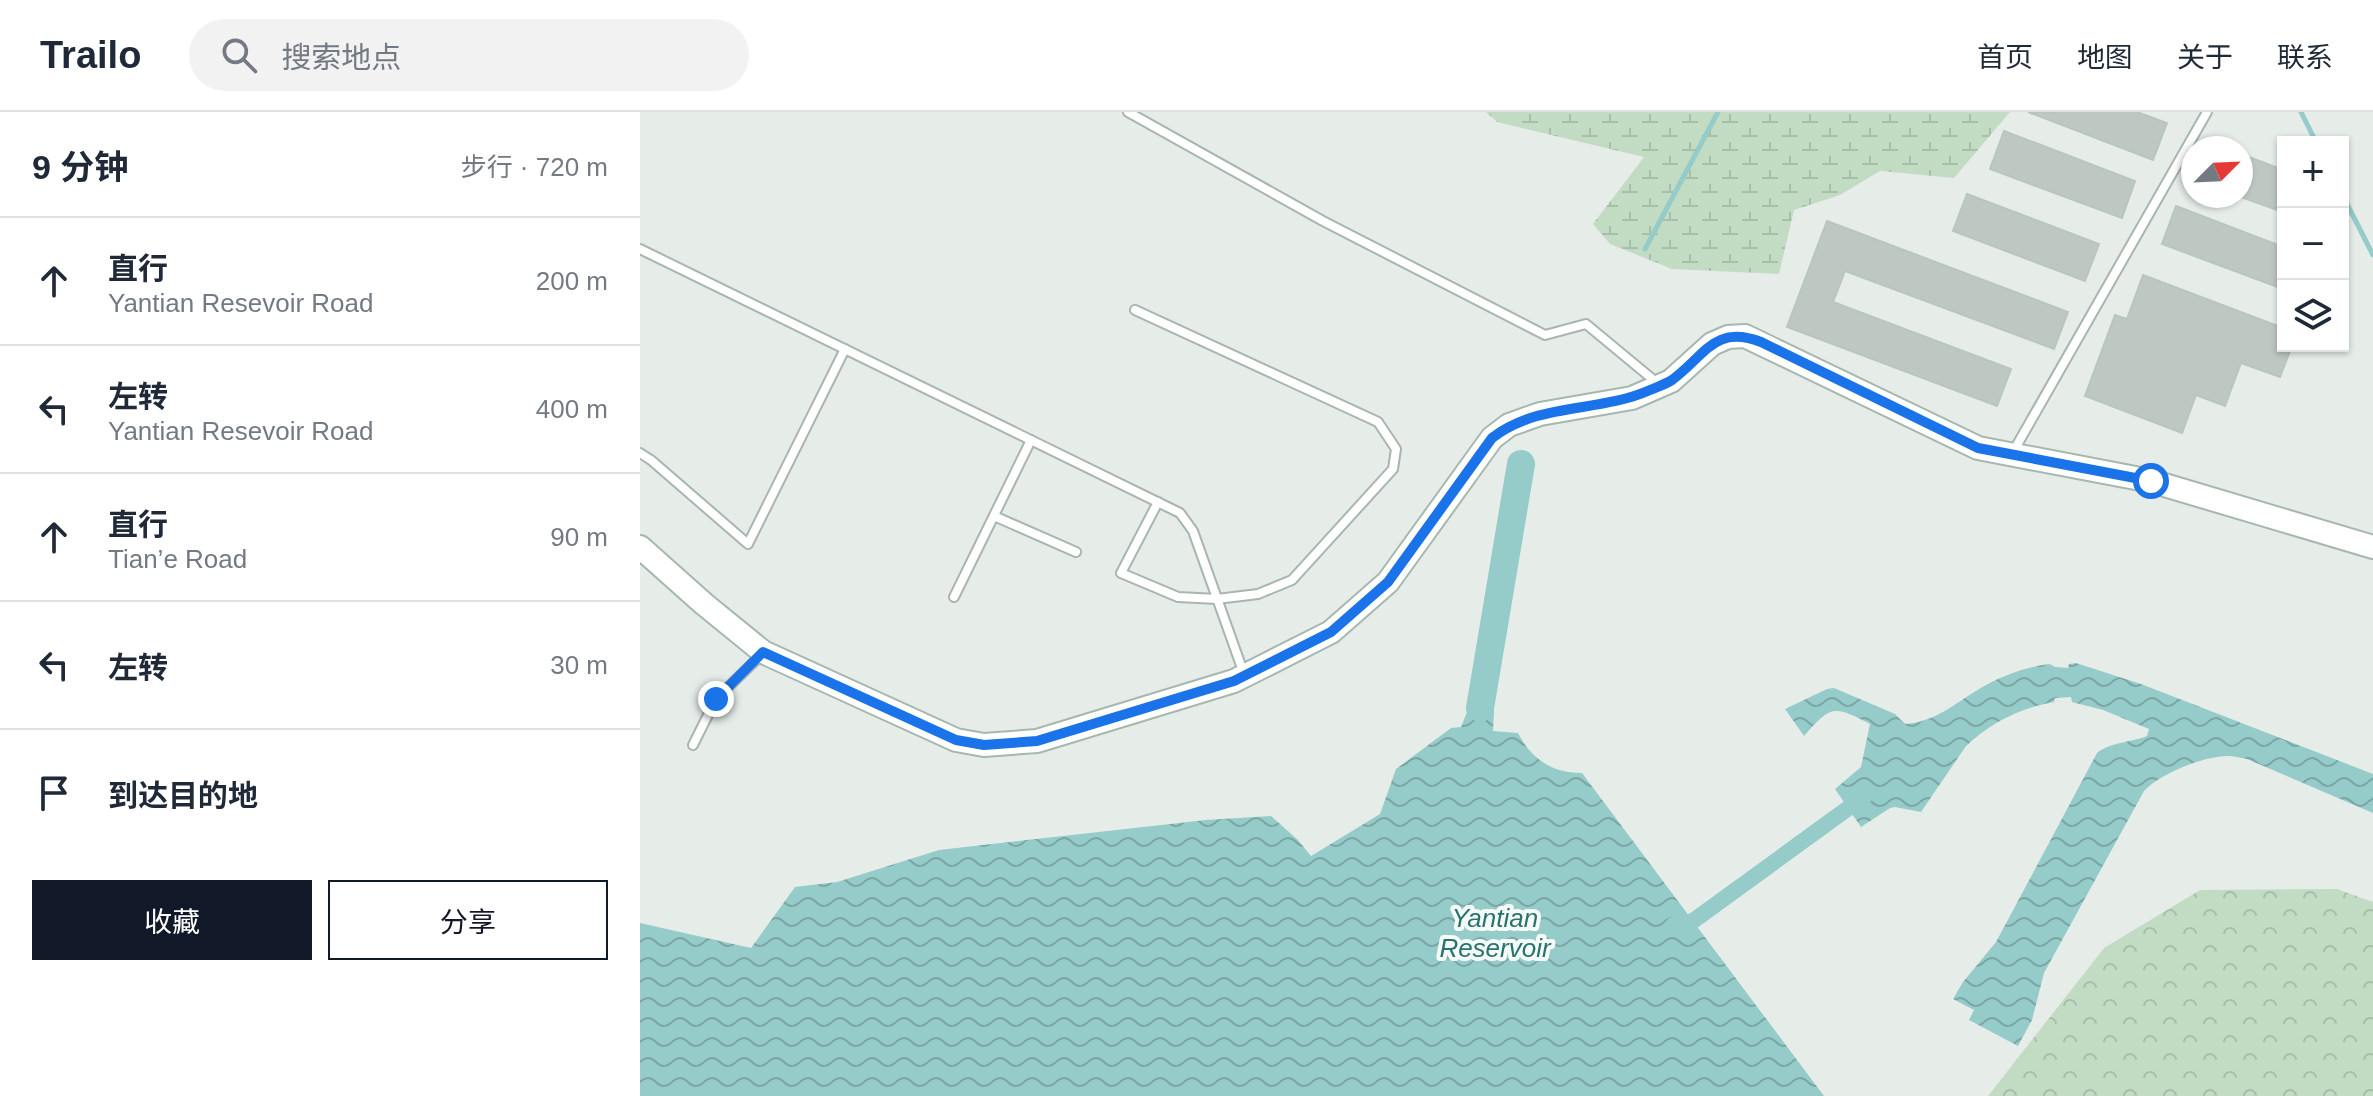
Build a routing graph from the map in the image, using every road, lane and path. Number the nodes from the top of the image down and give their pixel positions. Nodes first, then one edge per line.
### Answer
1 (1128, 112) edge
2 (2207, 112) edge
3 (640, 249) edge
4 (1135, 310) dead end
5 (845, 349) junction
6 (1660, 386) junction
7 (1031, 440) junction
8 (640, 453) edge
9 (2011, 454) junction
10 (1158, 502) junction
11 (994, 516) junction
12 (640, 547) edge
13 (2373, 547) edge
14 (1076, 552) dead end
15 (954, 597) dead end
16 (1217, 599) junction
17 (763, 652) junction
18 (1245, 675) junction
19 (693, 745) dead end

1 - 6 lane
2 - 9 lane
3 - 5 lane
4 - 16 lane
5 - 7 lane
5 - 8 lane
6 - 9 main road
6 - 18 main road
7 - 10 lane
7 - 11 lane
9 - 13 main road
10 - 16 lane
10 - 16 lane
11 - 14 lane
11 - 15 lane
12 - 17 main road
16 - 18 lane
17 - 18 main road
17 - 19 lane

